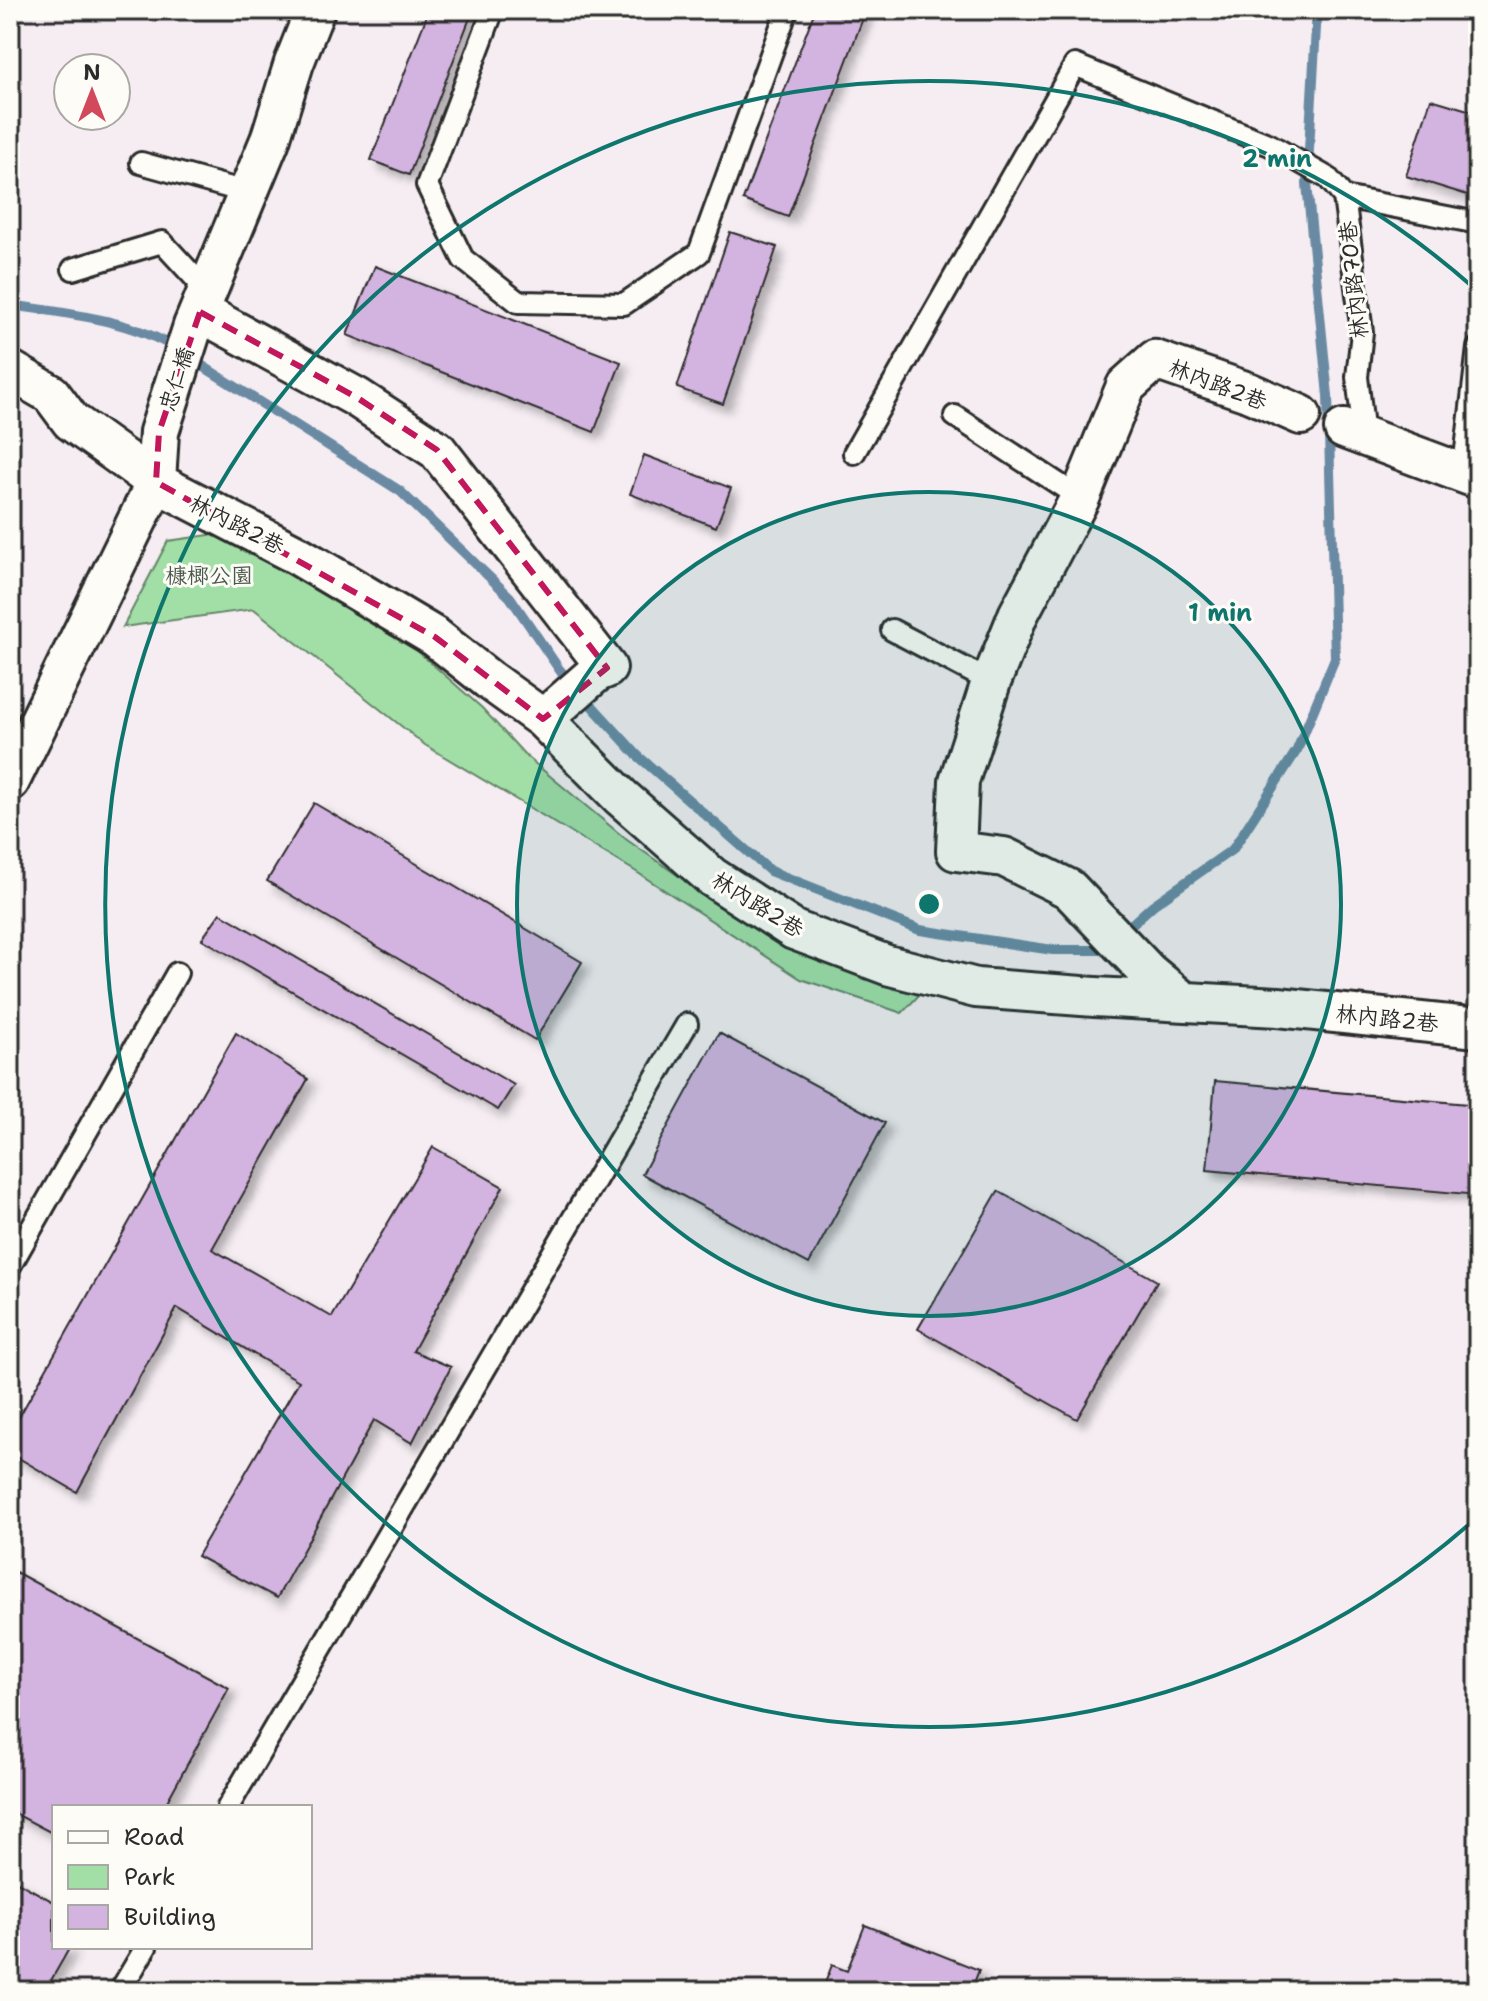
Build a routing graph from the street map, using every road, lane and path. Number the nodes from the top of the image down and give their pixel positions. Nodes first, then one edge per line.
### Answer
1 (315, 10) edge
2 (493, 10) edge
3 (785, 11) edge
4 (141, 163) dead end
5 (249, 193) junction
6 (1344, 197) junction
7 (1478, 223) edge
8 (73, 269) dead end
9 (200, 310) junction
10 (1478, 348) edge
11 (10, 370) edge
12 (955, 416) dead end
13 (1331, 425) junction
14 (854, 453) dead end
15 (1470, 477) edge
16 (156, 482) junction
17 (1080, 498) junction
18 (892, 630) dead end
19 (991, 682) junction
20 (543, 719) junction
21 (10, 781) edge
22 (177, 973) dead end
23 (1184, 1002) junction
24 (687, 1024) dead end
25 (1478, 1028) edge
26 (10, 1266) edge
27 (229, 1805) edge
28 (145, 1949) edge
29 (120, 1991) edge

1 - 5 street, 忠仁橋
2 - 3 lane
4 - 5 lane
5 - 9 street, 忠仁橋
6 - 7 lane
6 - 13 lane, 林內路70巷
6 - 14 lane, 林內路70巷
8 - 9 lane
9 - 16 street, 忠仁橋
9 - 20 street
10 - 15 lane
11 - 16 street, 林內路2巷
12 - 17 lane
13 - 15 street
13 - 17 street, 林內路2巷
16 - 20 street, 林內路2巷
16 - 21 street
17 - 19 street, 林內路2巷
18 - 19 lane
19 - 23 street, 林內路2巷
20 - 23 street, 林內路2巷
22 - 26 lane
23 - 25 street, 林內路2巷
24 - 27 lane
28 - 29 lane

